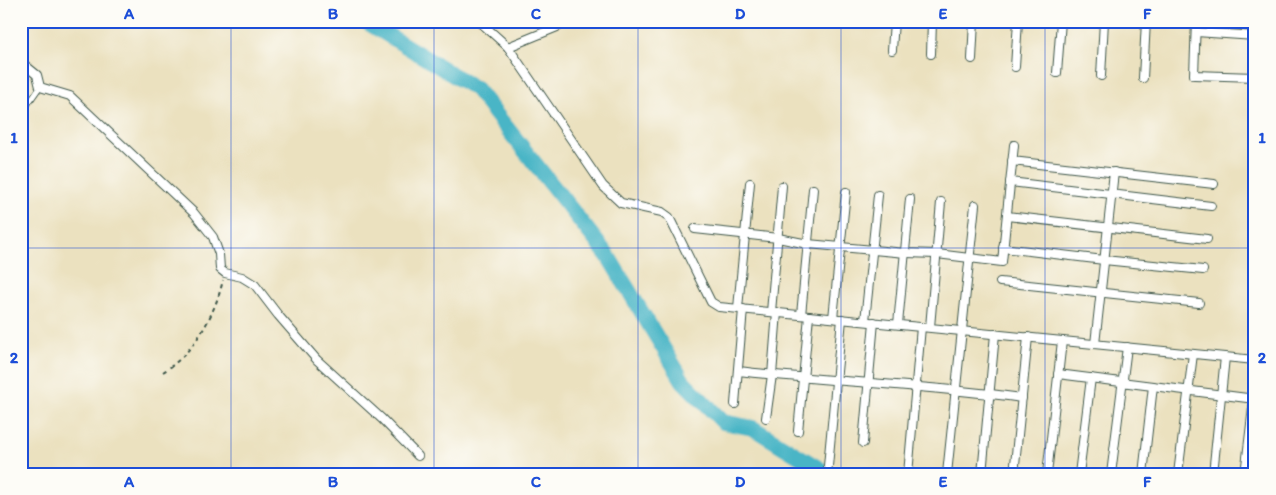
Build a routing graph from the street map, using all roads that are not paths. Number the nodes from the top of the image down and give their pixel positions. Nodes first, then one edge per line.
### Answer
1 (479, 21) edge
2 (562, 21) edge
3 (805, 21) edge
4 (830, 21) edge
5 (894, 21) edge
6 (932, 21) edge
7 (974, 21) edge
8 (1018, 21) edge
9 (1061, 21) edge
10 (1104, 21) edge
11 (1146, 21) edge
12 (1196, 21) edge
13 (1196, 32) junction
14 (1255, 36) edge
15 (508, 47) junction
16 (892, 50) dead end
17 (931, 54) dead end
18 (972, 59) dead end
19 (21, 62) edge
20 (1015, 67) dead end
21 (1057, 73) dead end
22 (1101, 76) dead end
23 (1255, 77) edge
24 (1143, 78) dead end
25 (40, 87) junction
26 (21, 114) edge
27 (1014, 145) dead end
28 (1012, 161) junction
29 (1114, 172) junction
30 (1010, 182) junction
31 (750, 183) dead end
32 (1214, 184) dead end
33 (782, 186) dead end
34 (813, 189) dead end
35 (846, 192) dead end
36 (1110, 195) junction
37 (878, 196) dead end
38 (910, 199) dead end
39 (941, 202) dead end
40 (975, 205) dead end
41 (1211, 206) dead end
42 (1006, 216) junction
43 (1106, 228) junction
44 (695, 229) dead end
45 (745, 235) junction
46 (778, 238) junction
47 (1207, 239) dead end
48 (808, 244) junction
49 (841, 247) junction
50 (1003, 248) junction
51 (873, 250) junction
52 (906, 253) junction
53 (937, 254) junction
54 (969, 258) junction
55 (1104, 260) junction
56 (1203, 270) dead end
57 (1000, 282) dead end
58 (1100, 292) junction
59 (1199, 303) dead end
60 (741, 309) junction
61 (774, 312) junction
62 (801, 315) junction
63 (809, 316) junction
64 (834, 318) junction
65 (842, 319) junction
66 (870, 321) junction
67 (898, 324) junction
68 (921, 326) junction
69 (930, 328) junction
70 (961, 331) junction
71 (995, 334) junction
72 (1028, 337) junction
73 (1062, 341) junction
74 (1095, 344) junction
75 (1127, 347) junction
76 (1193, 354) junction
77 (1225, 357) junction
78 (1255, 360) edge
79 (738, 371) junction
80 (1058, 374) junction
81 (772, 375) junction
82 (804, 378) junction
83 (1091, 378) junction
84 (837, 381) junction
85 (1123, 382) junction
86 (868, 384) junction
87 (1153, 386) junction
88 (917, 387) junction
89 (955, 390) junction
90 (1187, 391) junction
91 (990, 393) junction
92 (1221, 394) junction
93 (1022, 398) junction
94 (1255, 399) edge
95 (735, 404) dead end
96 (766, 418) dead end
97 (798, 431) dead end
98 (863, 443) dead end
99 (418, 456) dead end
100 (828, 466) dead end
101 (908, 474) edge
102 (947, 474) edge
103 (982, 474) edge
104 (1014, 474) edge
105 (1047, 474) edge
106 (1079, 474) edge
107 (1111, 474) edge
108 (1143, 474) edge
109 (1178, 474) edge
110 (1212, 474) edge
111 (1245, 474) edge

1 - 15 street
2 - 15 street
3 - 4 street
5 - 16 street
6 - 17 street
7 - 18 street
8 - 20 street
9 - 21 street
10 - 22 street
11 - 24 street
12 - 13 street
13 - 14 street
13 - 23 street
15 - 60 street
19 - 25 street
25 - 26 lane
25 - 99 street
27 - 28 street
28 - 29 street
28 - 30 street
29 - 32 street
29 - 36 street
30 - 36 street
30 - 42 street
31 - 45 street
33 - 46 street
34 - 48 street
35 - 49 street
36 - 41 street
36 - 43 street
37 - 51 street
38 - 52 street
39 - 53 street
40 - 54 street
42 - 43 street
42 - 50 street
43 - 47 street
43 - 55 street
44 - 45 street
45 - 46 street
45 - 60 street
46 - 48 street
46 - 61 street
48 - 49 street
48 - 62 street
49 - 51 street
49 - 64 street
50 - 54 street
50 - 55 street
51 - 52 street
51 - 66 street
52 - 53 street
52 - 67 street
53 - 54 street
53 - 69 street
54 - 70 street
55 - 56 street
55 - 58 street
57 - 58 street
58 - 59 street
58 - 74 street
60 - 61 street
60 - 79 street
61 - 62 street
61 - 81 street
62 - 63 street
63 - 64 street
63 - 82 street
64 - 65 street
65 - 66 street
65 - 84 street
66 - 67 street
66 - 86 street
67 - 68 street
68 - 69 street
68 - 88 street
69 - 70 street
70 - 71 street
70 - 89 street
71 - 72 street
71 - 91 street
72 - 73 street
72 - 93 street
73 - 74 street
73 - 80 street
74 - 75 street
75 - 76 street
75 - 85 street
76 - 77 street
76 - 90 street
77 - 78 street
77 - 92 street
79 - 81 street
79 - 95 street
80 - 83 street
80 - 105 street
81 - 82 street
81 - 96 street
82 - 84 street
82 - 97 street
83 - 85 street
83 - 106 street
84 - 86 street
84 - 100 street
85 - 87 street
85 - 107 street
86 - 88 street
86 - 98 street
87 - 90 street
87 - 108 street
88 - 89 street
88 - 101 street
89 - 91 street
89 - 102 street
90 - 92 street
90 - 109 street
91 - 93 street
91 - 103 street
92 - 94 street
92 - 110 street
93 - 104 street
94 - 111 street

